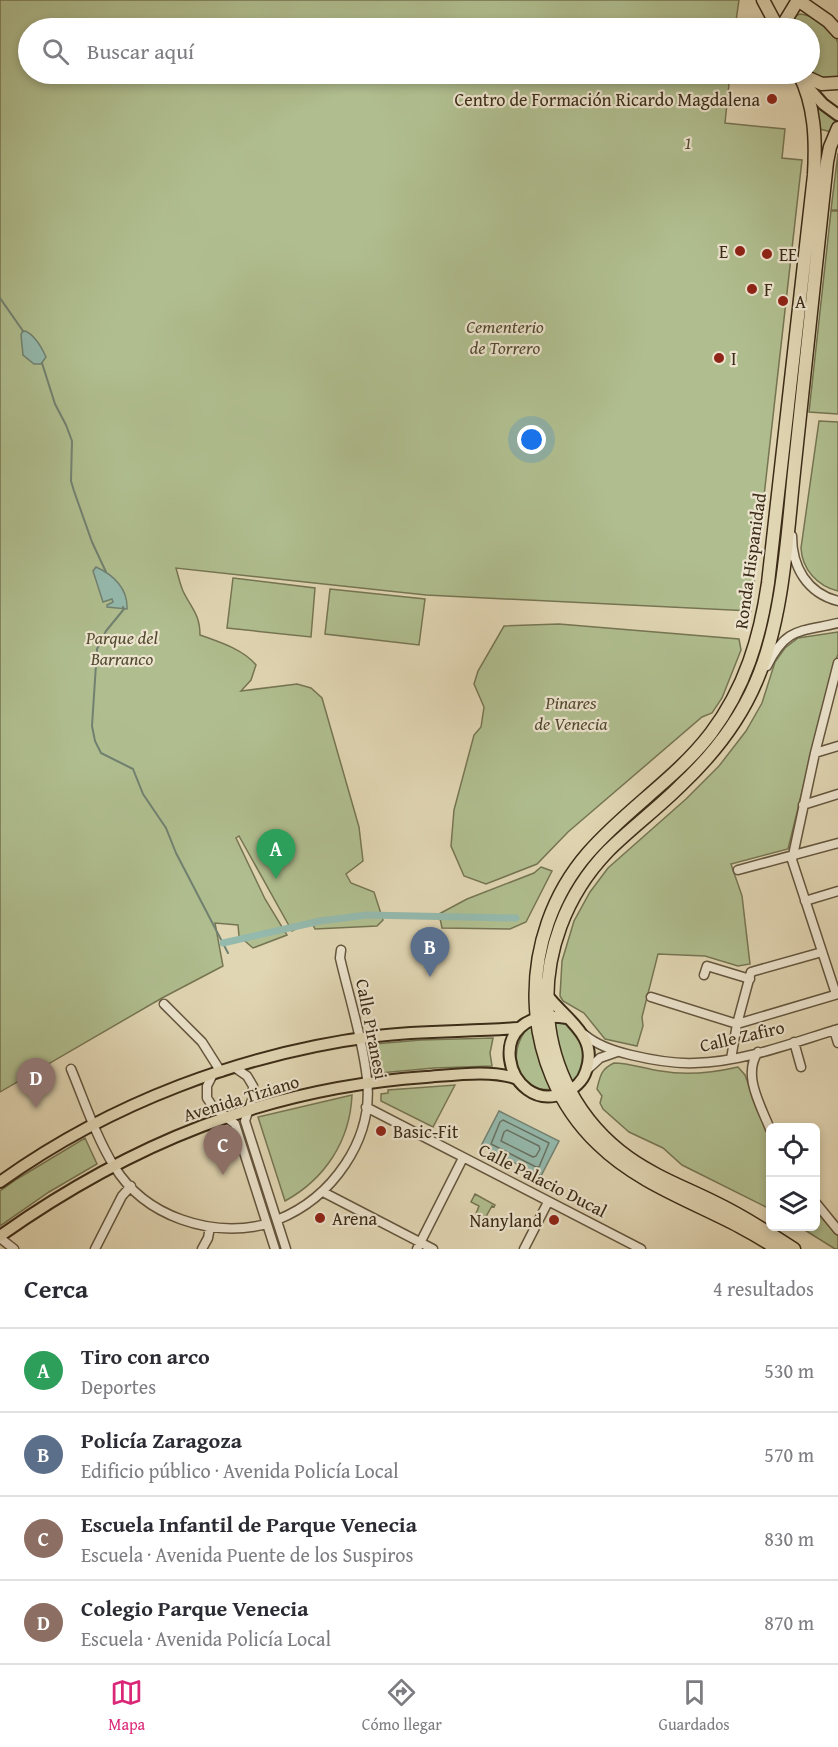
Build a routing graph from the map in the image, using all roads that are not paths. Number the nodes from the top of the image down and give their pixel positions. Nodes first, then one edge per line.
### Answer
1 (798, 0) edge
2 (763, 2) edge
3 (773, 18) edge
4 (786, 18) edge
5 (838, 32) edge
6 (820, 83) edge
7 (838, 83) edge
8 (803, 84) edge
9 (806, 84) edge
10 (838, 115) edge
11 (838, 128) edge
12 (838, 141) edge
13 (827, 162) junction
14 (790, 510) junction
15 (838, 600) edge
16 (838, 623) edge
17 (838, 663) edge
18 (755, 684) junction
19 (838, 746) edge
20 (815, 753) junction
21 (838, 794) edge
22 (803, 805) junction
23 (838, 843) edge
24 (792, 857) junction
25 (738, 870) dead end
26 (838, 891) edge
27 (805, 901) junction
28 (341, 950) dead end
29 (822, 952) junction
30 (704, 975) dead end
31 (750, 976) junction
32 (837, 994) edge
33 (547, 995) junction
34 (651, 997) dead end
35 (164, 1004) dead end
36 (542, 1017) junction
37 (567, 1018) junction
38 (737, 1024) junction
39 (518, 1028) junction
40 (836, 1030) edge
41 (585, 1035) junction
42 (359, 1039) junction
43 (794, 1042) junction
44 (838, 1043) edge
45 (618, 1052) junction
46 (758, 1052) junction
47 (734, 1058) junction
48 (234, 1067) junction
49 (801, 1067) dead end
50 (71, 1069) dead end
51 (587, 1070) junction
52 (217, 1073) junction
53 (752, 1078) junction
54 (517, 1079) junction
55 (367, 1083) junction
56 (565, 1092) junction
57 (366, 1107) junction
58 (248, 1110) junction
59 (226, 1117) junction
60 (769, 1123) edge
61 (94, 1124) junction
62 (463, 1158) junction
63 (113, 1165) junction
64 (0, 1182) edge
65 (132, 1186) junction
66 (323, 1192) junction
67 (548, 1202) junction
68 (820, 1208) edge
69 (277, 1220) junction
70 (267, 1224) junction
71 (210, 1227) junction
72 (838, 1230) edge
73 (0, 1237) edge
74 (418, 1246) edge
75 (636, 1248) edge
76 (14, 1249) edge
77 (95, 1249) edge
78 (202, 1249) edge
79 (275, 1249) edge
80 (286, 1249) edge
81 (433, 1249) edge
82 (524, 1249) edge
83 (777, 1249) edge
84 (794, 1249) edge

1 - 4 highway
1 - 5 highway
2 - 3 highway
6 - 7 highway
8 - 36 highway, Ronda Hispanidad
9 - 10 main road
11 - 13 highway, Ronda Hispanidad
12 - 13 main road
13 - 14 highway, Ronda Hispanidad
14 - 15 street
14 - 18 highway, Ronda Hispanidad
16 - 18 street
17 - 20 street
18 - 33 highway, Ronda Hispanidad
19 - 20 street
20 - 22 street
21 - 22 street
22 - 24 street
23 - 24 street
24 - 25 street
24 - 27 street
26 - 27 street
27 - 29 street
28 - 42 street, Calle Piranesi
29 - 31 street
29 - 32 street
30 - 31 street
31 - 38 street
32 - 38 street
33 - 36 highway, Ronda Hispanidad
33 - 37 main road
34 - 38 street
35 - 52 street
36 - 37 main road
36 - 39 main road
36 - 56 highway, Ronda Hispanidad
37 - 41 main road
38 - 47 street
39 - 42 main road
39 - 54 main road
40 - 43 street, Calle Zafiro
40 - 44 street
41 - 45 street, Calle Zafiro
41 - 51 main road
42 - 48 main road
42 - 55 street, Calle Piranesi
43 - 46 street, Calle Zafiro
43 - 49 street
45 - 47 street, Calle Zafiro
45 - 51 street
46 - 47 street, Calle Zafiro
46 - 53 street
47 - 53 street
48 - 52 main road
48 - 58 street
50 - 61 street
51 - 56 main road
52 - 59 street
52 - 61 main road
53 - 60 street
54 - 55 main road, Avenida Tiziano
54 - 56 main road
55 - 57 street, Calle Piranesi
55 - 58 main road, Avenida Tiziano
56 - 83 highway, Ronda Hispanidad
56 - 84 highway, Ronda Hispanidad
57 - 62 street, Calle Palacio Ducal
57 - 66 street, Calle Piranesi
58 - 59 main road, Avenida Tiziano
58 - 69 street
59 - 63 main road, Avenida Tiziano
59 - 70 street
61 - 63 street
61 - 64 main road
62 - 67 street, Calle Palacio Ducal
62 - 74 street
63 - 65 street
63 - 73 main road, Avenida Tiziano
65 - 71 street
65 - 77 street
66 - 69 street, Calle Piranesi
66 - 74 street
67 - 75 street, Calle Palacio Ducal
67 - 82 street
68 - 72 street
69 - 80 street
70 - 71 street
70 - 79 street
71 - 78 street
73 - 76 street
74 - 81 street

